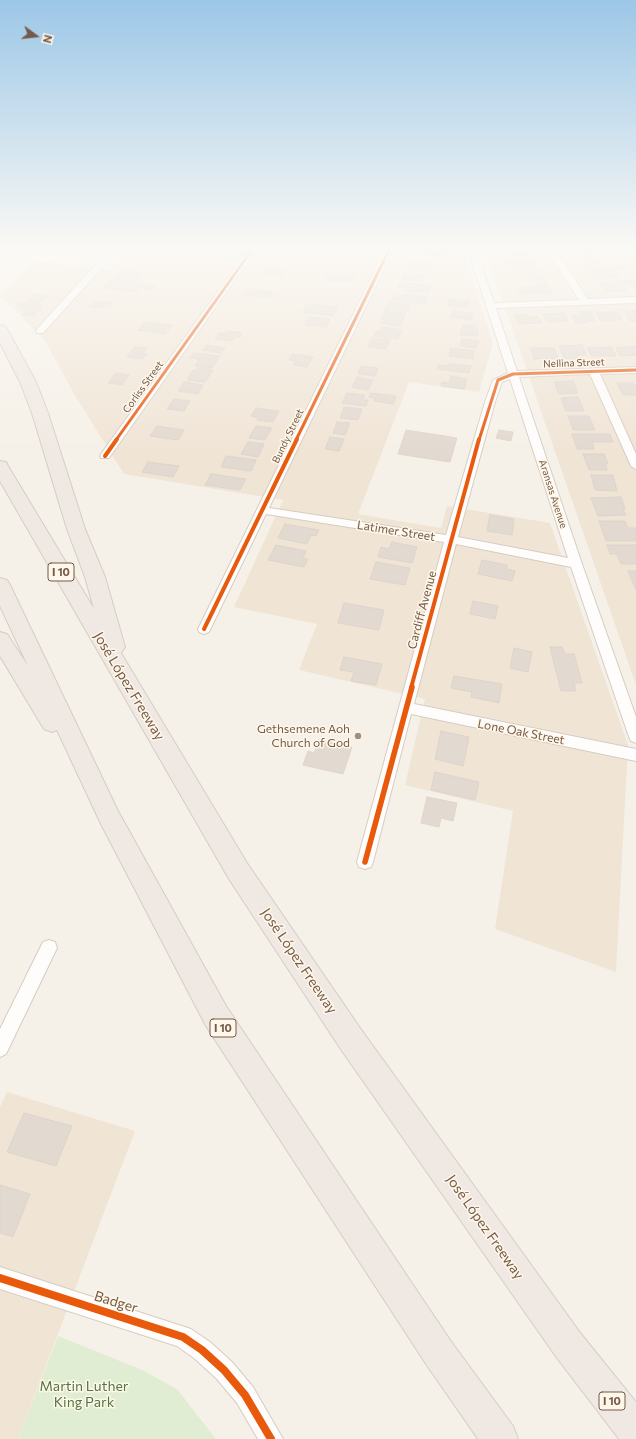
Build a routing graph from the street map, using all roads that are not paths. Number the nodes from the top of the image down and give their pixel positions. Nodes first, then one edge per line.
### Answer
1 (53, 317) edge
2 (204, 317) edge
3 (356, 317) edge
4 (494, 317) edge
5 (0, 329) edge
6 (40, 331) dead end
7 (636, 370) edge
8 (594, 372) junction
9 (513, 374) junction
10 (104, 456) dead end
11 (0, 466) edge
12 (636, 466) edge
13 (262, 510) junction
14 (451, 539) junction
15 (576, 564) junction
16 (0, 585) edge
17 (204, 629) dead end
18 (0, 639) edge
19 (124, 677) junction
20 (407, 708) junction
21 (636, 737) edge
22 (636, 755) edge
23 (109, 817) junction
24 (366, 862) dead end
25 (49, 948) dead end
26 (0, 1048) edge
27 (0, 1278) edge
28 (636, 1431) edge
29 (271, 1439) edge
30 (500, 1439) edge

1 - 6 street
2 - 10 street, Corliss Street
3 - 13 street, Bundy Street
4 - 9 street, Aransas Avenue
5 - 19 highway
7 - 8 street, Nellina Street
8 - 9 street, Nellina Street
8 - 12 street
9 - 14 street, Cardiff Avenue
9 - 15 street, Aransas Avenue
11 - 19 highway, José López Freeway / I 10
13 - 14 street, Latimer Street
13 - 17 street, Bundy Street
14 - 15 street, Latimer Street
14 - 20 street, Cardiff Avenue
15 - 21 street, Aransas Avenue
16 - 23 highway, I 10
18 - 23 highway
19 - 28 highway, José López Freeway / I 10
20 - 22 street, Lone Oak Street
20 - 24 street, Cardiff Avenue
23 - 30 highway, I 10
25 - 26 street
27 - 29 street, Badger

